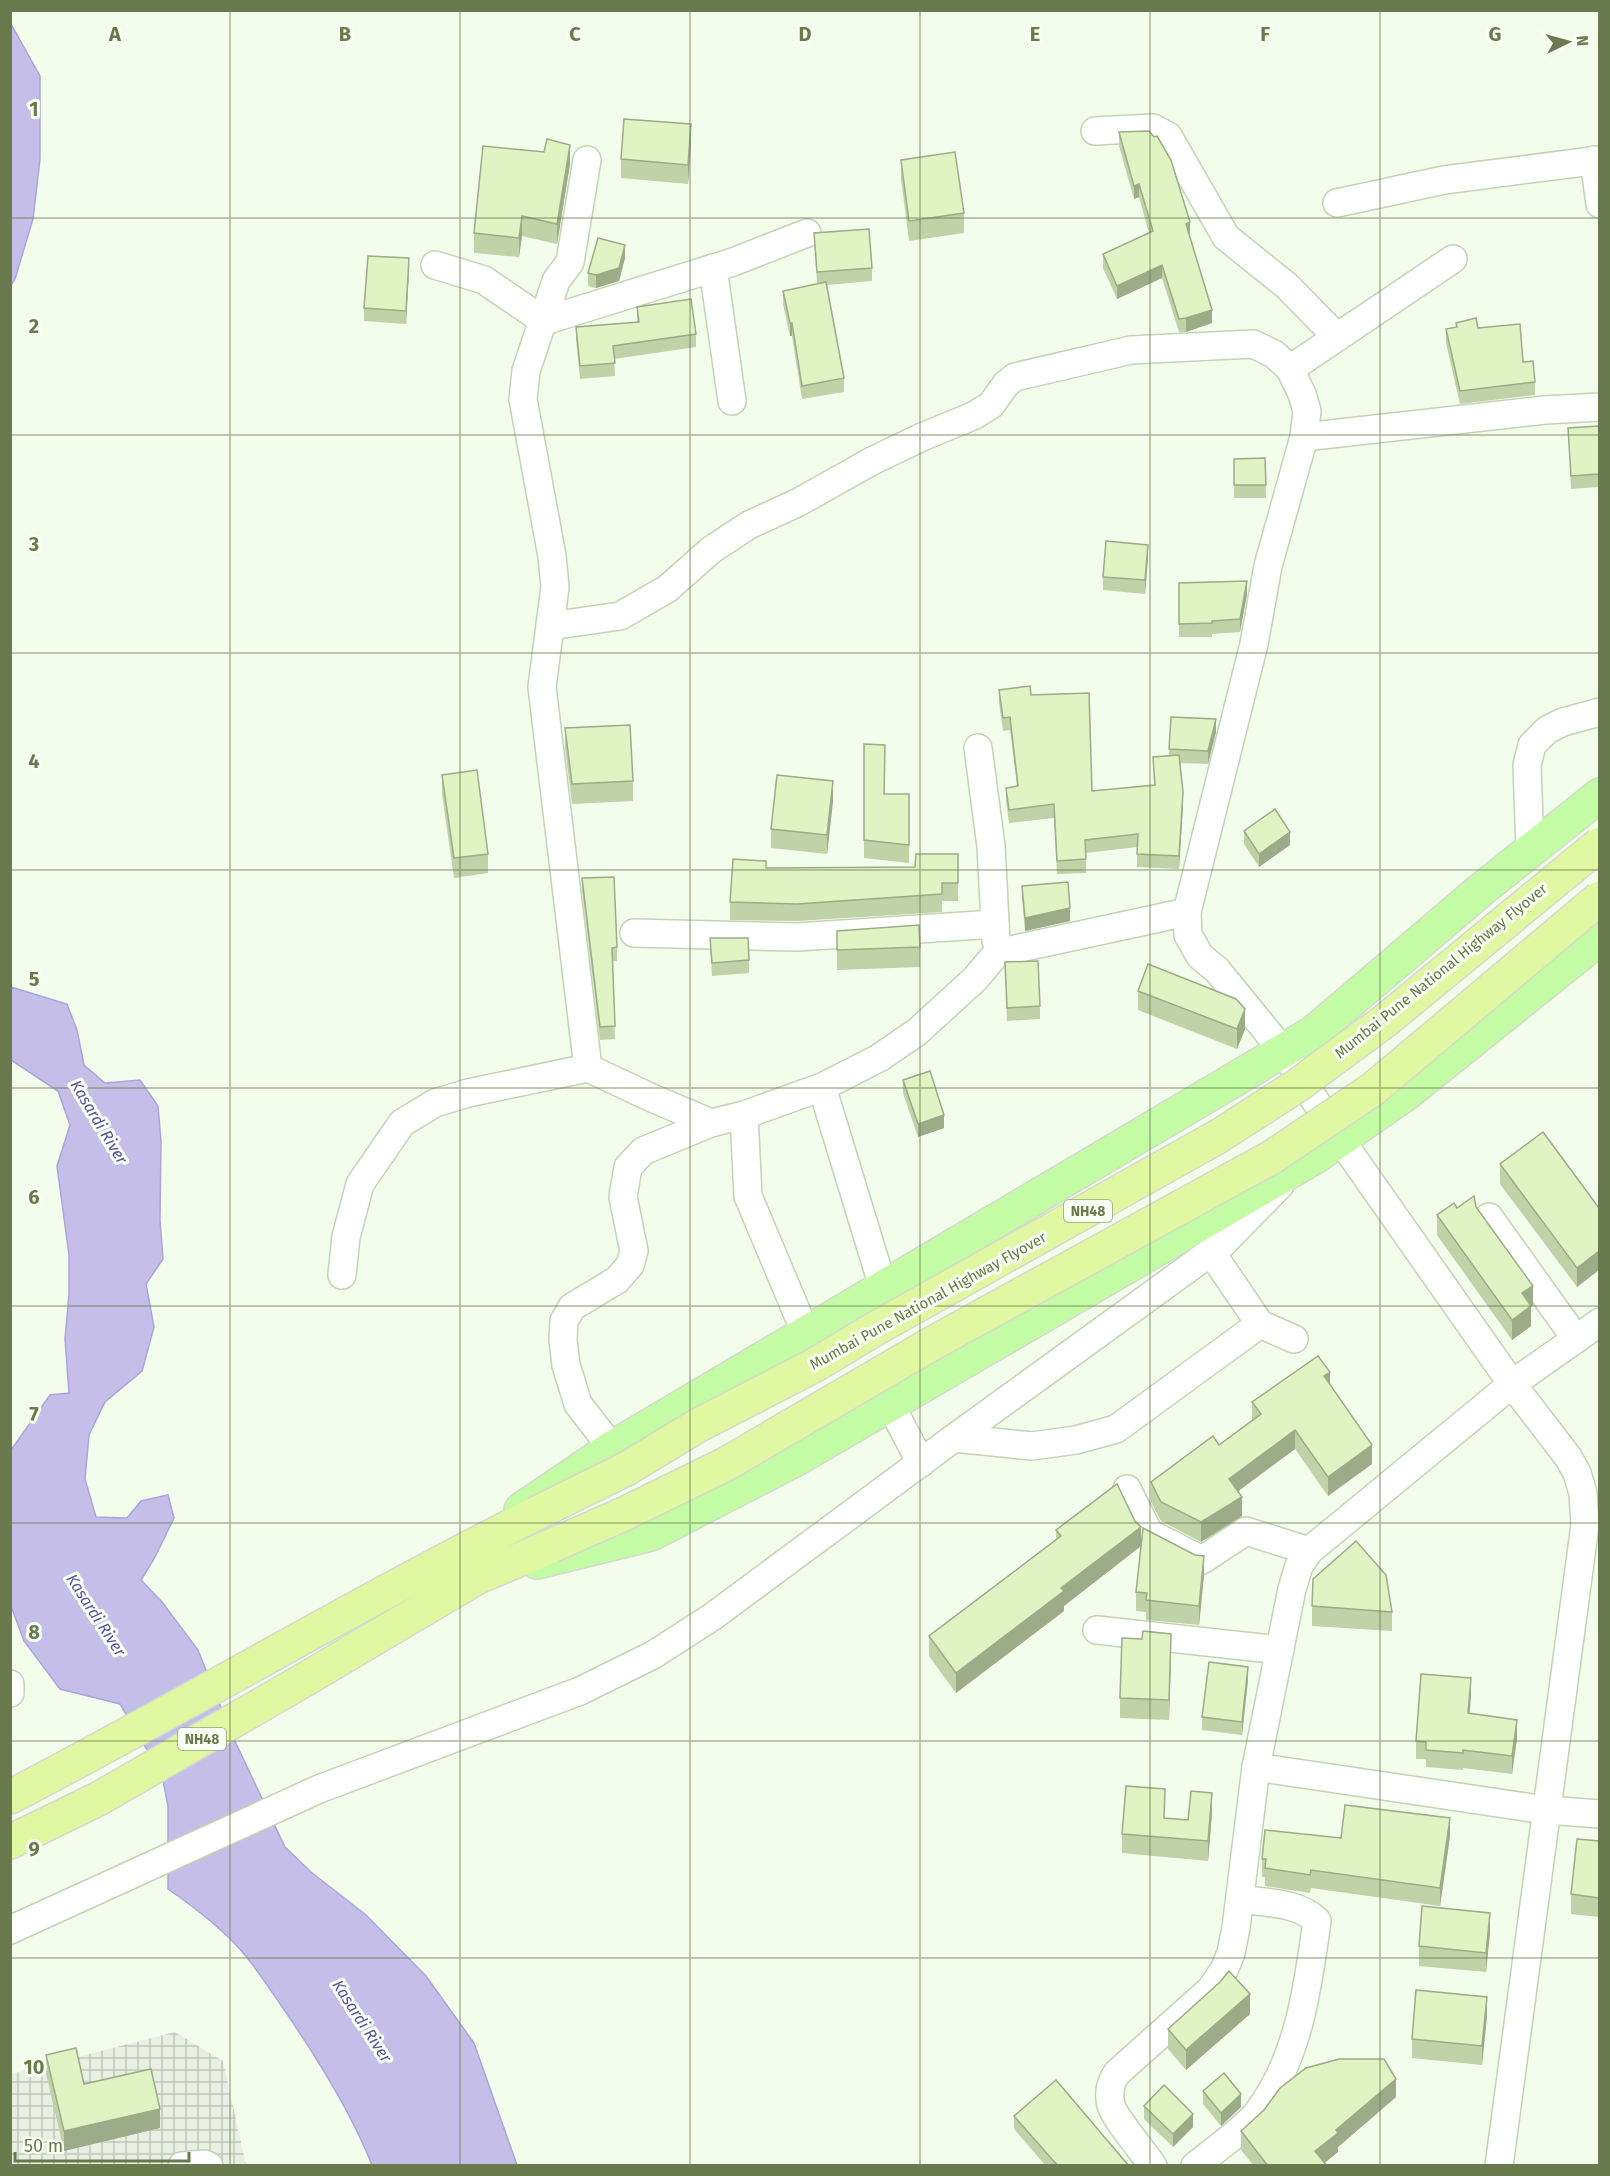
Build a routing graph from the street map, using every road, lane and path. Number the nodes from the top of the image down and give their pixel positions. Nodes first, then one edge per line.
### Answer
1 (1095, 131) dead end
2 (587, 160) dead end
3 (1597, 160) edge
4 (1337, 203) dead end
5 (1599, 204) edge
6 (807, 233) dead end
7 (1453, 259) dead end
8 (435, 265) dead end
9 (713, 268) junction
10 (544, 321) junction
11 (1337, 337) junction
12 (1290, 369) junction
13 (732, 401) dead end
14 (1599, 407) edge
15 (1304, 437) junction
16 (550, 626) junction
17 (1599, 712) edge
18 (978, 748) dead end
19 (1599, 795) edge
20 (1599, 844) edge
21 (1530, 851) junction
22 (1599, 898) edge
23 (1187, 912) junction
24 (995, 924) junction
25 (634, 933) dead end
26 (1599, 938) edge
27 (997, 953) junction
28 (1283, 1051) junction
29 (588, 1068) junction
30 (822, 1087) junction
31 (744, 1115) junction
32 (711, 1123) junction
33 (1340, 1139) junction
34 (1299, 1166) junction
35 (1489, 1217) dead end
36 (1211, 1252) junction
37 (342, 1275) dead end
38 (883, 1287) junction
39 (1599, 1322) edge
40 (1260, 1324) junction
41 (806, 1334) junction
42 (1294, 1339) dead end
43 (1576, 1339) junction
44 (1512, 1384) junction
45 (890, 1404) junction
46 (954, 1438) junction
47 (612, 1448) junction
48 (921, 1463) junction
49 (1127, 1489) dead end
50 (1309, 1551) junction
51 (470, 1564) junction
52 (1097, 1630) dead end
53 (1280, 1650) junction
54 (10, 1684) edge
55 (10, 1693) edge
56 (1256, 1767) junction
57 (10, 1797) edge
58 (1546, 1810) junction
59 (1599, 1814) edge
60 (10, 1842) edge
61 (1240, 1899) junction
62 (10, 1930) edge
63 (182, 2166) edge
64 (209, 2166) edge
65 (1153, 2166) edge
66 (1196, 2166) edge
67 (1499, 2166) edge

1 - 11 street
2 - 10 street
3 - 4 street
3 - 5 street
6 - 9 street
7 - 11 street
8 - 10 street
9 - 10 street
9 - 13 street
10 - 16 street
11 - 12 street
12 - 15 street
12 - 16 street
14 - 15 street
15 - 23 street
16 - 29 street
17 - 21 street
18 - 24 street
19 - 21 main road
20 - 51 highway, Mumbai Pune National Highway Flyover / NH48, bridge
21 - 28 main road
22 - 51 highway, NH48, bridge
23 - 27 street
23 - 28 street
24 - 25 street
24 - 27 street
26 - 33 main road
27 - 30 street
28 - 33 street
28 - 38 main road
29 - 32 street
29 - 37 street
30 - 31 street
30 - 38 street
31 - 32 street
31 - 41 street
32 - 47 street
33 - 34 main road
33 - 44 street
34 - 36 street
34 - 45 main road
35 - 43 street
36 - 40 street
36 - 46 street
38 - 41 main road
39 - 43 street
40 - 42 street
40 - 46 street
41 - 47 main road
43 - 44 street
44 - 50 street
44 - 58 street
45 - 48 street
45 - 51 main road
46 - 48 street
47 - 51 main road
48 - 62 street
49 - 50 street
50 - 53 street
51 - 57 highway, NH48
51 - 60 highway, NH48
52 - 53 street
53 - 56 street
54 - 55 street
56 - 58 street
56 - 61 street
58 - 59 street
58 - 67 street
61 - 65 street
61 - 66 street
63 - 64 street

